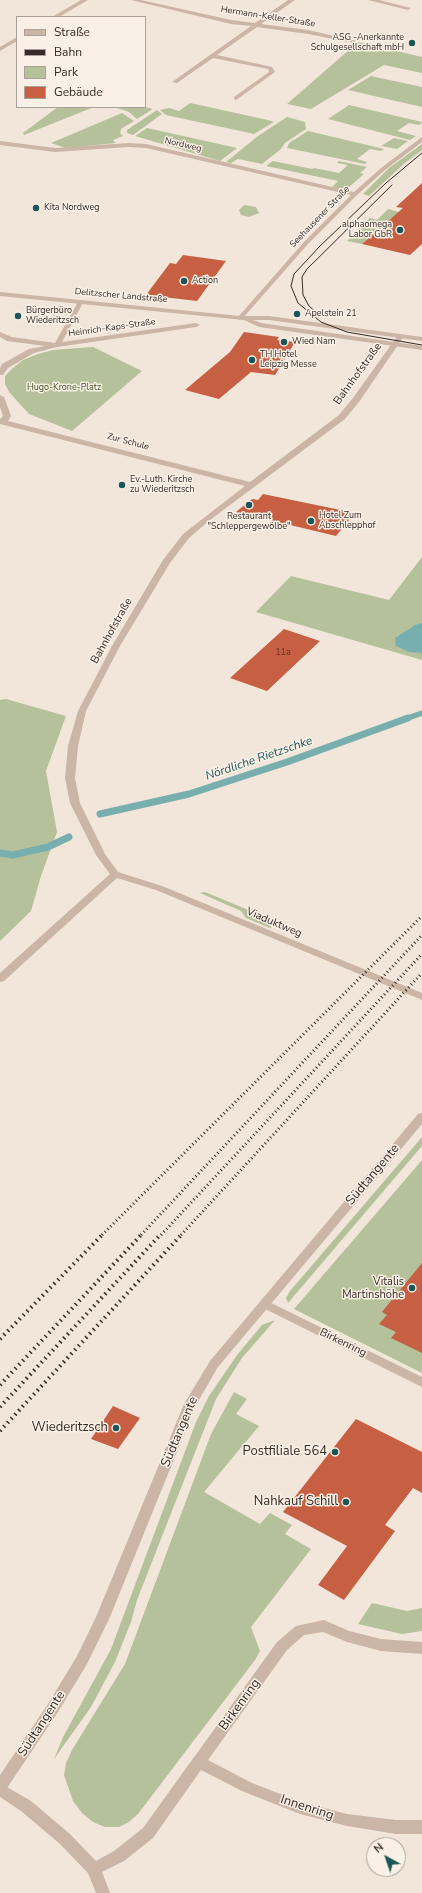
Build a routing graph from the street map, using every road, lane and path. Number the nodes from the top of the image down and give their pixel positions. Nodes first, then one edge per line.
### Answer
1 (85, 0) edge
2 (134, 0) edge
3 (292, 0) edge
4 (371, 0) edge
5 (408, 8) dead end
6 (57, 16) edge
7 (255, 26) junction
8 (16, 40) edge
9 (354, 41) dead end
10 (0, 49) edge
11 (212, 56) junction
12 (175, 82) dead end
13 (236, 98) dead end
14 (422, 139) edge
15 (2, 144) edge
16 (355, 194) junction
17 (0, 294) edge
18 (81, 301) junction
19 (240, 318) junction
20 (196, 325) dead end
21 (0, 334) edge
22 (400, 336) junction
23 (422, 339) edge
24 (57, 345) junction
25 (394, 345) junction
26 (422, 348) edge
27 (0, 373) edge
28 (0, 397) edge
29 (2, 421) edge
30 (251, 485) junction
31 (115, 874) junction
32 (0, 979) edge
33 (422, 997) edge
34 (422, 1117) edge
35 (265, 1304) junction
36 (422, 1382) edge
37 (422, 1648) edge
38 (199, 1762) junction
39 (0, 1788) edge
40 (422, 1827) edge
41 (94, 1869) junction
42 (103, 1893) edge

1 - 6 street
2 - 7 street, Hermann-Keller-Straße
3 - 7 street
4 - 5 street
7 - 9 street, Hermann-Keller-Straße
7 - 11 street
8 - 10 street
11 - 12 street
11 - 13 street
14 - 16 street, Seehausener Straße
15 - 16 street, Nordweg
16 - 19 street, Seehausener Straße
17 - 18 street, Delitzscher Landstraße
18 - 19 street, Delitzscher Landstraße
18 - 24 street, Heinrich-Kaps-Straße
19 - 22 street, Delitzscher Landstraße
19 - 25 street, Delitzscher Landstraße
20 - 24 street, Heinrich-Kaps-Straße
21 - 24 street
22 - 23 street, Delitzscher Landstraße
22 - 25 street, Bahnhofstraße
24 - 27 street
25 - 26 street, Delitzscher Landstraße
25 - 30 street, Bahnhofstraße
28 - 29 street
29 - 30 street, Zur Schule
30 - 31 street, Bahnhofstraße
31 - 32 street
31 - 33 street, Viaduktweg
34 - 35 street, Südtangente
35 - 36 street, Birkenring
35 - 39 street, Südtangente
37 - 38 street, Birkenring
38 - 40 street, Innenring
38 - 41 street, Birkenring
39 - 41 street
41 - 42 street

